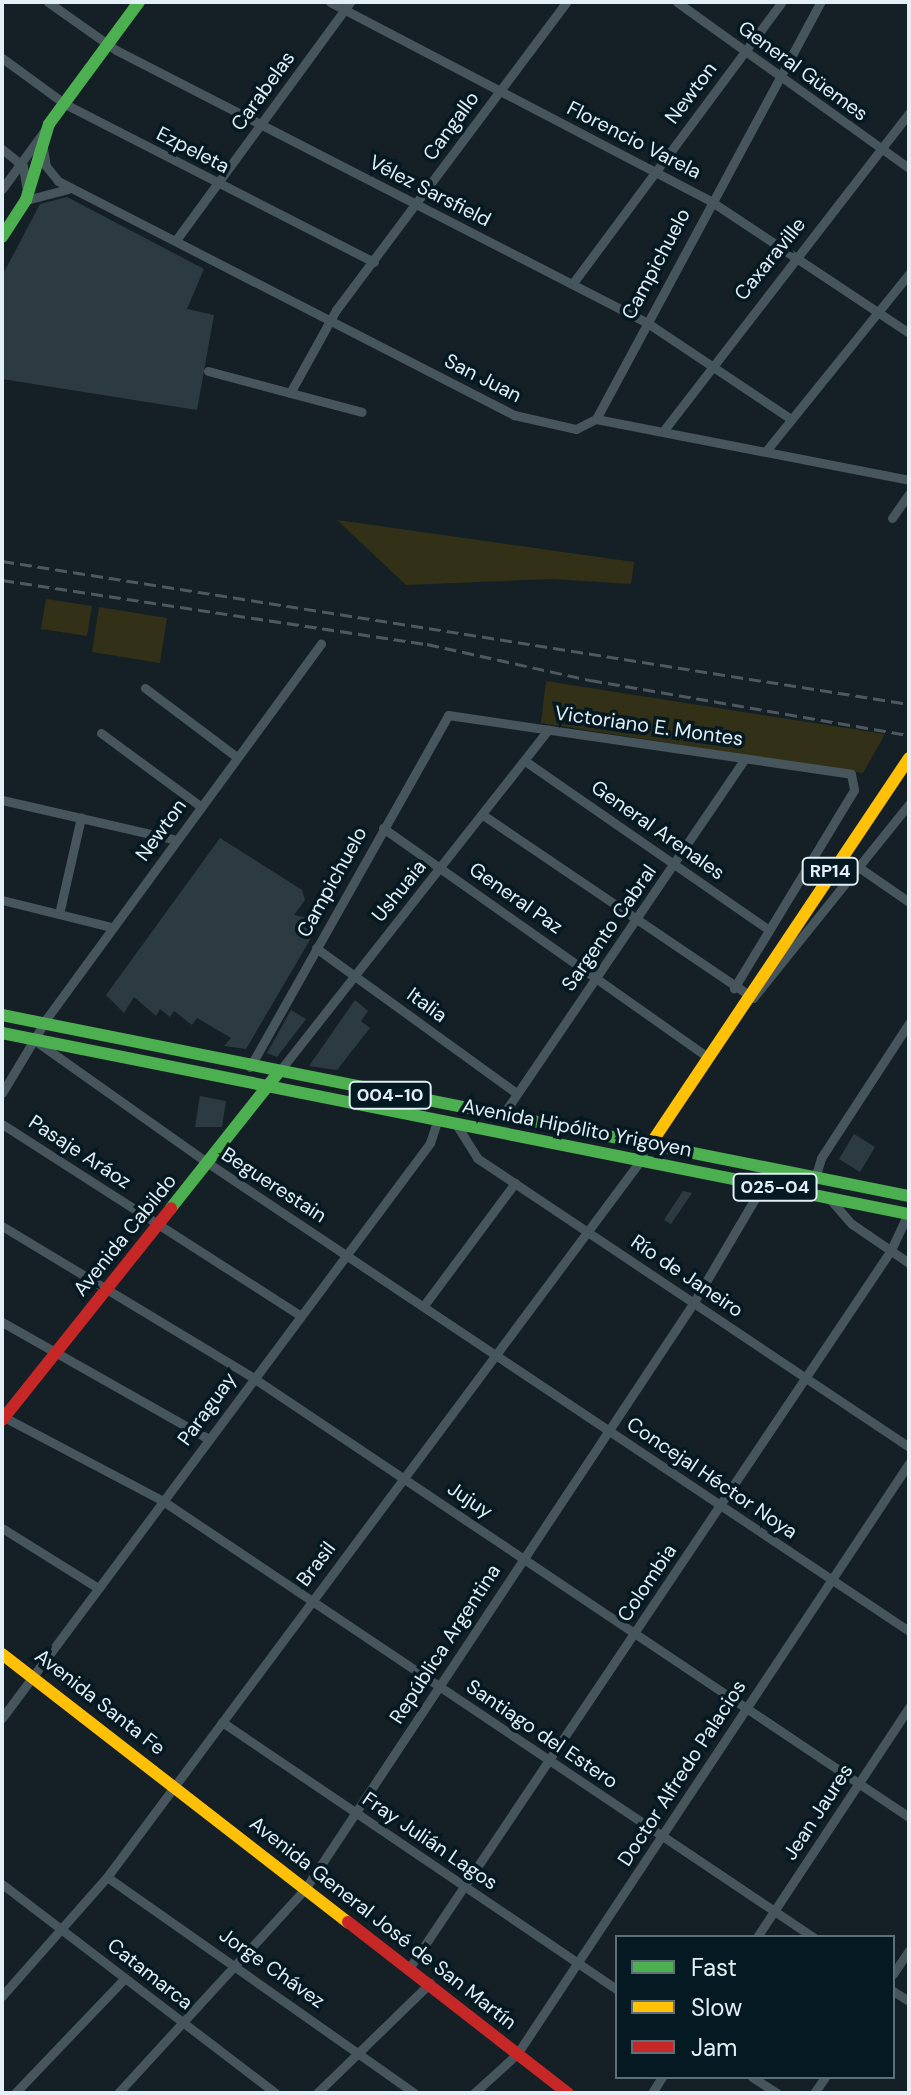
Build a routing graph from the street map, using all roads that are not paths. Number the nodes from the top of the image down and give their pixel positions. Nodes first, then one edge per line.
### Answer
1 (48, 2) edge
2 (139, 2) edge
3 (330, 2) edge
4 (566, 2) edge
5 (677, 2) edge
6 (782, 2) edge
7 (821, 2) edge
8 (347, 6) edge
9 (108, 45) junction
10 (745, 52) junction
11 (2, 58) edge
12 (779, 79) junction
13 (499, 90) junction
14 (65, 104) junction
15 (909, 113) edge
16 (49, 124) junction
17 (262, 124) junction
18 (42, 143) junction
19 (2, 149) edge
20 (881, 149) junction
21 (21, 163) junction
22 (909, 168) edge
23 (654, 171) junction
24 (217, 183) junction
25 (2, 189) edge
26 (75, 189) junction
27 (26, 200) junction
28 (709, 200) junction
29 (416, 205) junction
30 (2, 237) edge
31 (176, 240) junction
32 (795, 256) junction
33 (374, 262) junction
34 (909, 274) edge
35 (573, 283) junction
36 (877, 312) junction
37 (331, 321) junction
38 (646, 322) junction
39 (909, 333) edge
40 (710, 363) junction
41 (208, 371) dead end
42 (290, 393) junction
43 (362, 412) dead end
44 (596, 419) junction
45 (791, 419) junction
46 (664, 430) junction
47 (766, 451) junction
48 (909, 480) edge
49 (909, 494) edge
50 (892, 518) dead end
51 (321, 643) dead end
52 (145, 688) dead end
53 (448, 715) joint
54 (548, 730) junction
55 (101, 733) dead end
56 (237, 757) junction
57 (909, 758) edge
58 (745, 759) junction
59 (525, 761) junction
60 (2, 800) edge
61 (909, 804) edge
62 (200, 806) junction
63 (483, 815) junction
64 (81, 817) junction
65 (383, 828) junction
66 (176, 840) junction
67 (676, 863) junction
68 (857, 866) junction
69 (441, 867) junction
70 (2, 900) edge
71 (909, 902) edge
72 (59, 914) junction
73 (636, 921) junction
74 (111, 927) junction
75 (769, 930) junction
76 (316, 948) junction
77 (355, 975) junction
78 (597, 976) junction
79 (734, 988) junction
80 (746, 996) junction
81 (2, 1015) edge
82 (909, 1023) edge
83 (44, 1025) junction
84 (2, 1033) edge
85 (36, 1041) junction
86 (705, 1055) junction
87 (250, 1067) junction
88 (278, 1073) junction
89 (266, 1088) junction
90 (515, 1092) junction
91 (2, 1093) edge
92 (502, 1117) junction
93 (437, 1121) junction
94 (2, 1124) edge
95 (456, 1124) junction
96 (650, 1145) junction
97 (641, 1160) junction
98 (208, 1163) junction
99 (815, 1178) junction
100 (515, 1183) junction
101 (763, 1185) junction
102 (909, 1196) edge
103 (829, 1198) junction
104 (909, 1214) edge
105 (159, 1224) junction
106 (2, 1226) edge
107 (588, 1231) junction
108 (891, 1250) junction
109 (345, 1253) junction
110 (909, 1263) edge
111 (106, 1290) junction
112 (694, 1302) junction
113 (425, 1304) junction
114 (299, 1315) junction
115 (2, 1322) edge
116 (57, 1353) junction
117 (496, 1355) junction
118 (252, 1377) junction
119 (806, 1377) junction
120 (3, 1418) edge
121 (608, 1430) junction
122 (207, 1438) junction
123 (909, 1447) edge
124 (909, 1463) edge
125 (404, 1477) junction
126 (163, 1501) junction
127 (720, 1505) junction
128 (2, 1528) edge
129 (523, 1557) junction
130 (832, 1580) junction
131 (98, 1588) junction
132 (311, 1600) junction
133 (909, 1631) edge
134 (635, 1634) junction
135 (2, 1654) edge
136 (34, 1675) junction
137 (438, 1686) junction
138 (909, 1707) edge
139 (746, 1708) junction
140 (2, 1718) edge
141 (222, 1722) junction
142 (551, 1761) junction
143 (173, 1784) junction
144 (859, 1784) junction
145 (356, 1812) junction
146 (909, 1817) edge
147 (662, 1836) junction
148 (107, 1877) junction
149 (2, 1884) edge
150 (466, 1887) junction
151 (305, 1889) junction
152 (774, 1911) junction
153 (64, 1931) junction
154 (758, 1935) edge
155 (810, 1935) edge
156 (909, 1950) edge
157 (577, 1963) junction
158 (236, 1965) junction
159 (410, 1967) junction
160 (895, 1971) edge
161 (125, 1978) junction
162 (430, 1983) junction
163 (615, 1988) edge
164 (2, 1996) edge
165 (183, 2022) junction
166 (360, 2051) junction
167 (517, 2054) junction
168 (755, 2079) edge
169 (15, 2093) edge
170 (118, 2093) edge
171 (275, 2093) edge
172 (317, 2093) edge
173 (414, 2093) edge
174 (474, 2093) edge
175 (568, 2093) edge
176 (777, 2093) edge

1 - 9 street, Vélez Sarsfield
2 - 9 main road
3 - 8 street, Florencio Varela
4 - 13 street, Cangallo
5 - 10 street, General Güemes
6 - 10 street, Newton
7 - 12 street, Campichuelo
8 - 13 street, Florencio Varela
8 - 17 street, Carabelas
9 - 14 main road
9 - 17 street, Vélez Sarsfield
10 - 12 street, General Güemes
10 - 23 street, Newton
11 - 14 street, Ezpeleta
12 - 20 street, General Güemes
12 - 28 street, Campichuelo
13 - 23 street, Florencio Varela
13 - 29 street, Cangallo
14 - 16 main road
14 - 24 street, Ezpeleta
15 - 20 street, Caxaraville
16 - 18 main road
16 - 21 street
17 - 24 street, Carabelas
17 - 29 street, Vélez Sarsfield
18 - 26 street, San Juan
18 - 27 main road
19 - 21 street
20 - 22 street, General Güemes
20 - 32 street, Caxaraville
21 - 25 street
21 - 27 street
23 - 28 street, Florencio Varela
23 - 35 street, Newton
24 - 31 street, Carabelas
24 - 33 street, Ezpeleta
26 - 27 street
26 - 31 street, San Juan
27 - 30 main road
28 - 32 street, Florencio Varela
28 - 38 street, Campichuelo
29 - 33 street, Cangallo
29 - 35 street, Vélez Sarsfield
31 - 37 street, San Juan
32 - 36 street, Florencio Varela
32 - 40 street, Caxaraville
33 - 37 street, Cangallo
34 - 36 street
35 - 38 street, Vélez Sarsfield
36 - 39 street, Florencio Varela
36 - 45 street
37 - 42 street, Cangallo
37 - 44 street, San Juan
38 - 40 street, Vélez Sarsfield
38 - 44 street, Campichuelo
40 - 45 street, Vélez Sarsfield
40 - 46 street, Caxaraville
41 - 42 street
42 - 43 street
44 - 46 street, San Juan
45 - 47 street
46 - 47 street, San Juan
47 - 48 street, San Juan
49 - 50 street
51 - 56 street, Newton
52 - 56 street
53 - 54 street, Victoriano E. Montes
53 - 65 street, Campichuelo
54 - 58 street, Victoriano E. Montes
54 - 59 street, Ushuaia
55 - 62 street
56 - 62 street, Newton
57 - 80 main road, RP14
58 - 67 street, Sargento Cabral
58 - 75 street, Victoriano E. Montes
59 - 63 street, Ushuaia
59 - 67 street, General Arenales
60 - 64 street
61 - 68 street
62 - 66 street, Newton
63 - 69 street, Ushuaia
63 - 73 street
64 - 66 street
64 - 72 street
65 - 69 street, General Paz
65 - 76 street, Campichuelo
66 - 74 street, Newton
67 - 73 street, Sargento Cabral
67 - 75 street, General Arenales
68 - 71 street
68 - 80 street
69 - 77 street, Ushuaia
69 - 78 street, General Paz
70 - 72 street
72 - 74 street
73 - 78 street, Sargento Cabral
73 - 79 street
74 - 83 street, Newton
75 - 79 street
76 - 77 street, Italia
76 - 87 street, Campichuelo
77 - 88 street, Ushuaia
77 - 90 street, Italia
78 - 86 street, General Paz
78 - 90 street, Sargento Cabral
79 - 80 street
80 - 86 main road, RP14
81 - 83 main road, Avenida Hipólito Yrigoyen / 004-10
82 - 99 street
83 - 85 street, Newton
83 - 87 main road, Avenida Hipólito Yrigoyen / 004-10
84 - 85 main road, Avenida Hipólito Yrigoyen / 004-10
85 - 89 main road, Avenida Hipólito Yrigoyen / 004-10
85 - 91 street, Newton
85 - 98 street, Beguerestain
86 - 96 main road, RP14
87 - 88 main road, Avenida Hipólito Yrigoyen / 004-10
88 - 89 main road, Avenida Cabildo
88 - 92 main road, Avenida Hipólito Yrigoyen / 004-10
89 - 93 main road, Avenida Hipólito Yrigoyen / 004-10
89 - 98 main road, Avenida Cabildo
90 - 92 street, Sargento Cabral
92 - 96 main road, Avenida Hipólito Yrigoyen / 004-10
93 - 95 main road, Avenida Hipólito Yrigoyen / 004-10
93 - 109 street, Paraguay
94 - 105 street, Pasaje Aráoz
95 - 97 main road, Avenida Hipólito Yrigoyen / 004-10
95 - 100 street, Río de Janeiro
96 - 97 street, Brasil
96 - 99 main road, Avenida Hipólito Yrigoyen / 025-04
97 - 101 main road, Avenida Hipólito Yrigoyen / 025-04
97 - 107 street, Brasil
98 - 105 main road, Avenida Cabildo
98 - 109 street, Beguerestain
99 - 102 main road, Avenida Hipólito Yrigoyen / 025-04
100 - 107 street, Río de Janeiro
100 - 113 street
101 - 103 main road, Avenida Hipólito Yrigoyen / 025-04
101 - 112 street, República Argentina
103 - 104 main road, Avenida Hipólito Yrigoyen / 025-04
103 - 108 street
104 - 108 street, Colombia
105 - 111 main road, Avenida Cabildo
105 - 114 street, Pasaje Aráoz
106 - 111 street, Jujuy
107 - 112 street, Río de Janeiro
107 - 117 street, Brasil
108 - 110 street
108 - 119 street, Colombia
109 - 113 street, Beguerestain
109 - 114 street, Paraguay
111 - 116 main road, Avenida Cabildo
111 - 118 street, Jujuy
112 - 119 street, Río de Janeiro
112 - 121 street, República Argentina
113 - 117 street, Beguerestain
114 - 118 street, Paraguay
115 - 116 street
116 - 120 main road, Avenida Cabildo
116 - 122 street
117 - 121 street, Concejal Héctor Noya
117 - 125 street, Brasil
118 - 122 street, Paraguay
118 - 125 street, Jujuy
119 - 123 street, Río de Janeiro
119 - 127 street, Colombia
120 - 126 street, Santiago del Estero
121 - 127 street, Concejal Héctor Noya
121 - 129 street, República Argentina
122 - 126 street, Paraguay
124 - 130 street, Doctor Alfredo Palacios
125 - 129 street, Jujuy
125 - 132 street, Brasil
126 - 131 street, Paraguay
126 - 132 street, Santiago del Estero
127 - 130 street, Concejal Héctor Noya
127 - 134 street, Colombia
128 - 131 street
129 - 134 street, Jujuy
129 - 137 street, República Argentina
130 - 133 street, Concejal Héctor Noya
130 - 139 street, Doctor Alfredo Palacios
131 - 136 street, Paraguay
132 - 137 street, Santiago del Estero
132 - 141 street, Brasil
134 - 139 street, Jujuy
134 - 142 street, Colombia
135 - 136 main road, Avenida Santa Fe
136 - 140 street, Paraguay
136 - 143 main road, Avenida Santa Fe
137 - 142 street, Santiago del Estero
137 - 145 street, República Argentina
138 - 144 street, Jean Jaures
139 - 144 street, Jujuy
139 - 147 street, Doctor Alfredo Palacios
141 - 143 street, Brasil
141 - 145 street, Fray Julián Lagos
142 - 147 street, Santiago del Estero
142 - 150 street, Colombia
143 - 148 street, Brasil
143 - 151 main road, Avenida General José de San Martín
144 - 146 street, Jujuy
144 - 152 street, Jean Jaures
145 - 150 street, Fray Julián Lagos
145 - 151 street, República Argentina
147 - 152 street, Santiago del Estero
147 - 157 street, Doctor Alfredo Palacios
148 - 153 street, Brasil
148 - 158 street, Jorge Chávez
149 - 153 street, Catamarca
150 - 157 street, Fray Julián Lagos
150 - 159 street, Colombia
151 - 158 street, República Argentina
151 - 159 main road, Avenida General José de San Martín
152 - 154 street, Jean Jaures
152 - 155 street, Santiago del Estero
153 - 161 street, Catamarca
153 - 164 street, Brasil
156 - 160 street
157 - 163 street, Fray Julián Lagos
157 - 167 street, Doctor Alfredo Palacios
158 - 165 street, República Argentina
158 - 166 street, Jorge Chávez
159 - 162 main road, Avenida General José de San Martín
161 - 165 street, Catamarca
161 - 169 street
162 - 166 street
162 - 167 main road, Avenida General José de San Martín
165 - 170 street, República Argentina
165 - 171 street, Catamarca
166 - 172 street
166 - 173 street, Jorge Chávez
167 - 174 street, Doctor Alfredo Palacios
167 - 175 main road, Avenida General José de San Martín
168 - 176 street

